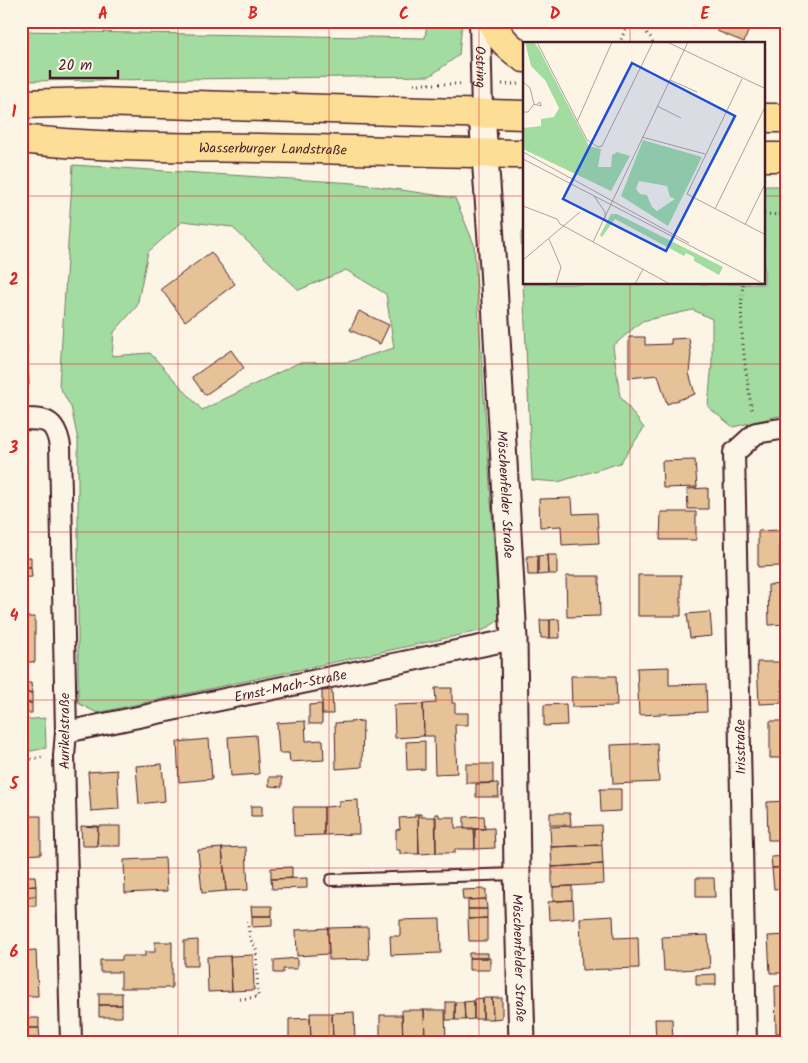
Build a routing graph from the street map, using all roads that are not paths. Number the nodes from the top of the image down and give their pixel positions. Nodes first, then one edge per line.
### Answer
1 (480, 21) edge
2 (492, 21) edge
3 (523, 57) edge
4 (21, 104) edge
5 (482, 114) junction
6 (523, 115) edge
7 (766, 118) edge
8 (787, 118) edge
9 (21, 139) edge
10 (484, 154) junction
11 (523, 154) edge
12 (766, 157) edge
13 (787, 157) edge
14 (21, 419) edge
15 (787, 428) edge
16 (514, 639) junction
17 (66, 732) junction
18 (517, 874) junction
19 (331, 880) dead end
20 (71, 1042) edge
21 (522, 1042) edge
22 (746, 1042) edge

1 - 5 street, Ostring
2 - 3 main road
4 - 5 main road
5 - 6 main road
5 - 10 street, Möschenfelder Straße
7 - 8 main road
9 - 10 main road, Wasserburger Landstraße
10 - 11 main road, Wasserburger Landstraße
10 - 16 street, Möschenfelder Straße
12 - 13 main road
14 - 17 street, Aurikelstraße
15 - 22 street, Irisstraße
16 - 17 street, Ernst-Mach-Straße
16 - 18 street, Möschenfelder Straße
17 - 20 street, Aurikelstraße
18 - 19 lane, Möschenfelder Straße
18 - 21 street, Möschenfelder Straße

